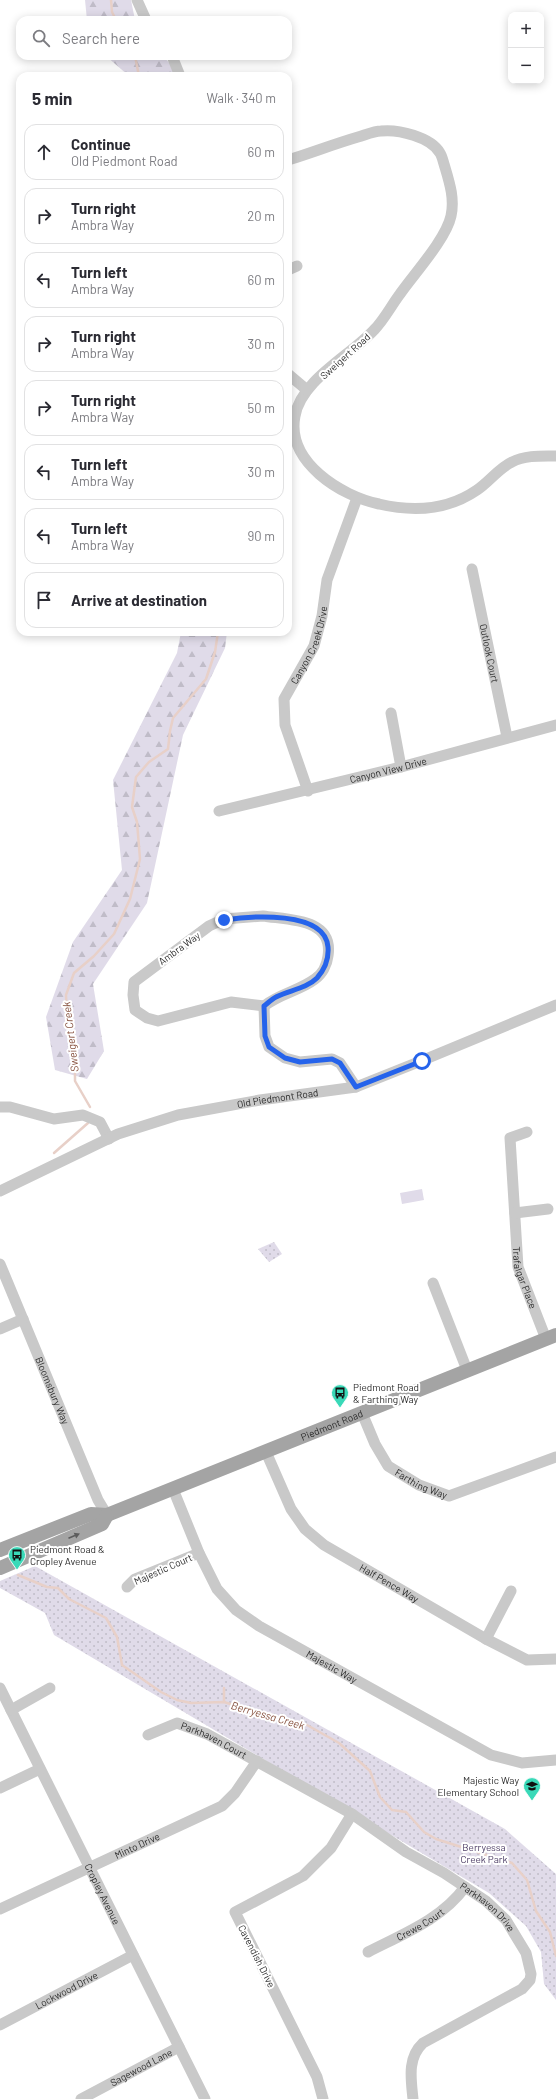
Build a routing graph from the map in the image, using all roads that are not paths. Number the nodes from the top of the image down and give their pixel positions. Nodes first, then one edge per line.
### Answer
1 (137, 0) edge
2 (144, 16) edge
3 (174, 60) edge
4 (178, 72) edge
5 (292, 159) edge
6 (292, 377) edge
7 (307, 390) junction
8 (556, 456) edge
9 (357, 498) junction
10 (472, 569) dead end
11 (391, 713) dead end
12 (556, 725) edge
13 (507, 738) junction
14 (401, 767) junction
15 (308, 791) junction
16 (219, 812) dead end
17 (556, 1005) edge
18 (264, 1006) junction
19 (356, 1087) junction
20 (0, 1107) edge
21 (527, 1132) dead end
22 (109, 1139) junction
23 (0, 1191) edge
24 (548, 1209) dead end
25 (515, 1213) junction
26 (0, 1264) edge
27 (433, 1283) dead end
28 (23, 1319) junction
29 (0, 1329) edge
30 (551, 1337) edge
31 (467, 1370) junction
32 (362, 1413) junction
33 (266, 1452) junction
34 (556, 1456) edge
35 (173, 1489) junction
36 (107, 1515) junction
37 (0, 1550) edge
38 (199, 1553) junction
39 (0, 1568) edge
40 (127, 1587) dead end
41 (511, 1591) dead end
42 (486, 1639) junction
43 (556, 1659) edge
44 (0, 1688) edge
45 (50, 1688) dead end
46 (11, 1710) junction
47 (148, 1735) dead end
48 (556, 1760) edge
49 (257, 1761) junction
50 (40, 1769) junction
51 (0, 1788) edge
52 (352, 1814) junction
53 (89, 1866) junction
54 (465, 1886) junction
55 (0, 1909) edge
56 (368, 1952) dead end
57 (133, 1955) junction
58 (0, 2025) edge
59 (179, 2047) junction
60 (81, 2099) edge
61 (205, 2099) edge
62 (323, 2099) edge
63 (413, 2099) edge

1 - 2 street
3 - 4 street
5 - 7 street, Sweigert Road
6 - 7 street
7 - 9 street, Sweigert Road
8 - 9 street, Sweigert Road
9 - 15 street, Canyon Creek Drive
10 - 13 street, Outlook Court
11 - 14 street
12 - 13 street, Canyon View Drive
13 - 14 street, Canyon View Drive
14 - 15 street, Canyon View Drive
15 - 16 street, Canyon View Drive
17 - 19 street, Old Piedmont Road
18 - 18 street, Ambra Way
18 - 19 street
19 - 22 street, Old Piedmont Road
20 - 22 street
21 - 25 street, Trafalgar Place
22 - 23 street, Old Piedmont Road
24 - 25 street
25 - 30 street, Trafalgar Place
26 - 28 street, Bloomsbury Way
27 - 31 street
28 - 29 street
28 - 36 street, Bloomsbury Way
30 - 31 main road, Piedmont Road
31 - 32 main road, Piedmont Road
32 - 33 main road, Piedmont Road
32 - 34 street, Farthing Way
33 - 35 main road, Piedmont Road
33 - 42 street, Half Pence Way
35 - 36 main road, Piedmont Road
35 - 38 street, Majestic Way
36 - 37 main road, Piedmont Road
39 -> 36 main road, Piedmont Road
38 - 40 street, Majestic Court
38 - 48 street, Majestic Way
41 - 42 street
42 - 43 street, Half Pence Way
44 - 46 street, Cropley Avenue
45 - 46 street
46 - 50 street, Cropley Avenue
47 - 49 street, Parkhaven Court
49 - 52 street, Parkhaven Drive
49 - 53 street, Minto Drive
50 - 51 street
50 - 53 street, Cropley Avenue
52 - 54 street, Parkhaven Drive
52 - 62 street, Cavendish Drive
53 - 55 street, Minto Drive
53 - 57 street, Cropley Avenue
54 - 56 street, Crewe Court
54 - 63 street, Parkhaven Drive
57 - 58 street, Lockwood Drive
57 - 59 street, Cropley Avenue
59 - 60 street, Sagewood Lane
59 - 61 street, Cropley Avenue

